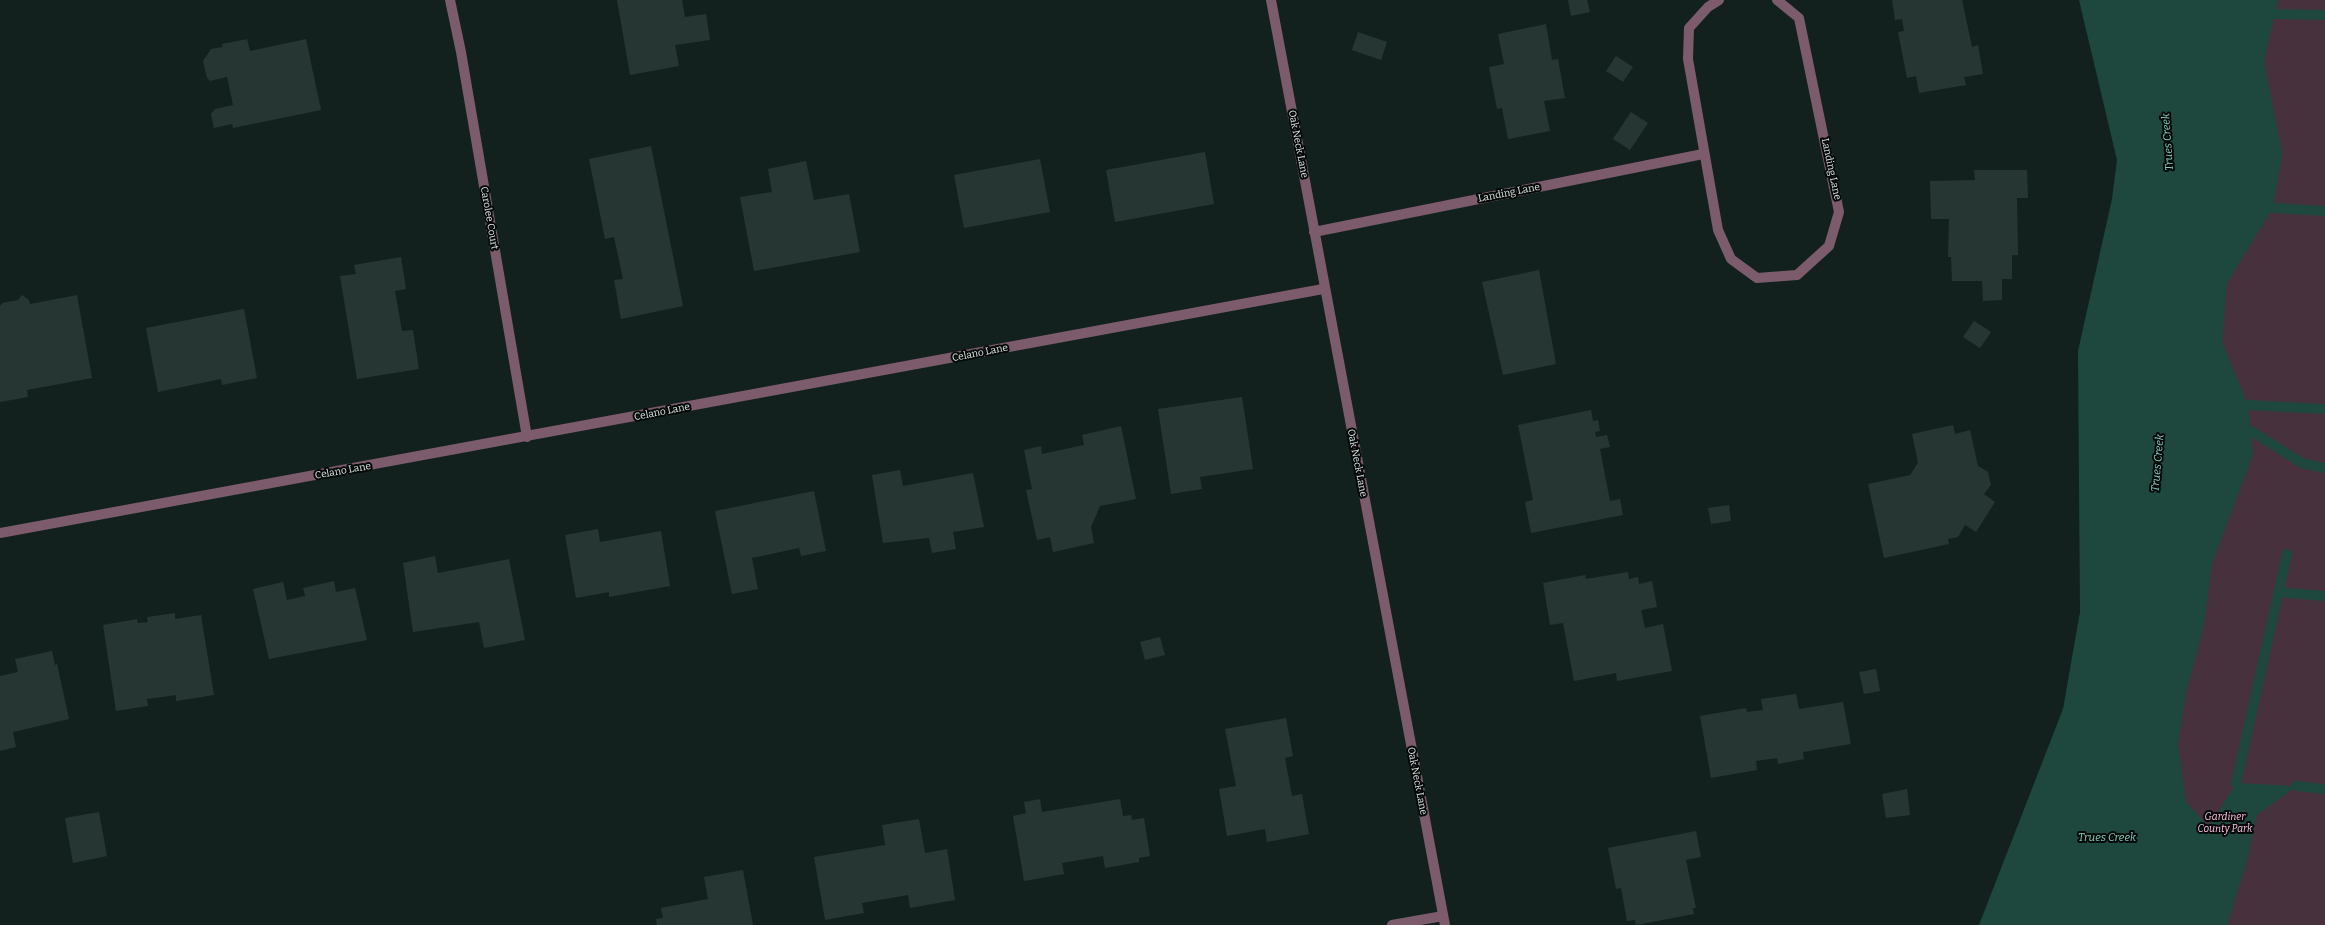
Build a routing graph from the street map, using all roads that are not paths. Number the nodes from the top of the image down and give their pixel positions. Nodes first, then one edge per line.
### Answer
1 (450, 0) edge
2 (1270, 0) edge
3 (1719, 0) edge
4 (1777, 0) edge
5 (1703, 154) junction
6 (1314, 232) junction
7 (1324, 288) junction
8 (527, 437) junction
9 (0, 533) edge
10 (1444, 920) edge
11 (1392, 925) edge

1 - 8 street, Carolee Court
2 - 6 street, Oak Neck Lane
3 - 5 street, Landing Lane
4 - 5 street, Landing Lane
5 - 6 street, Landing Lane
6 - 7 street, Oak Neck Lane
7 - 8 street, Celano Lane
7 - 10 street, Oak Neck Lane
8 - 9 street, Celano Lane
10 - 11 street

